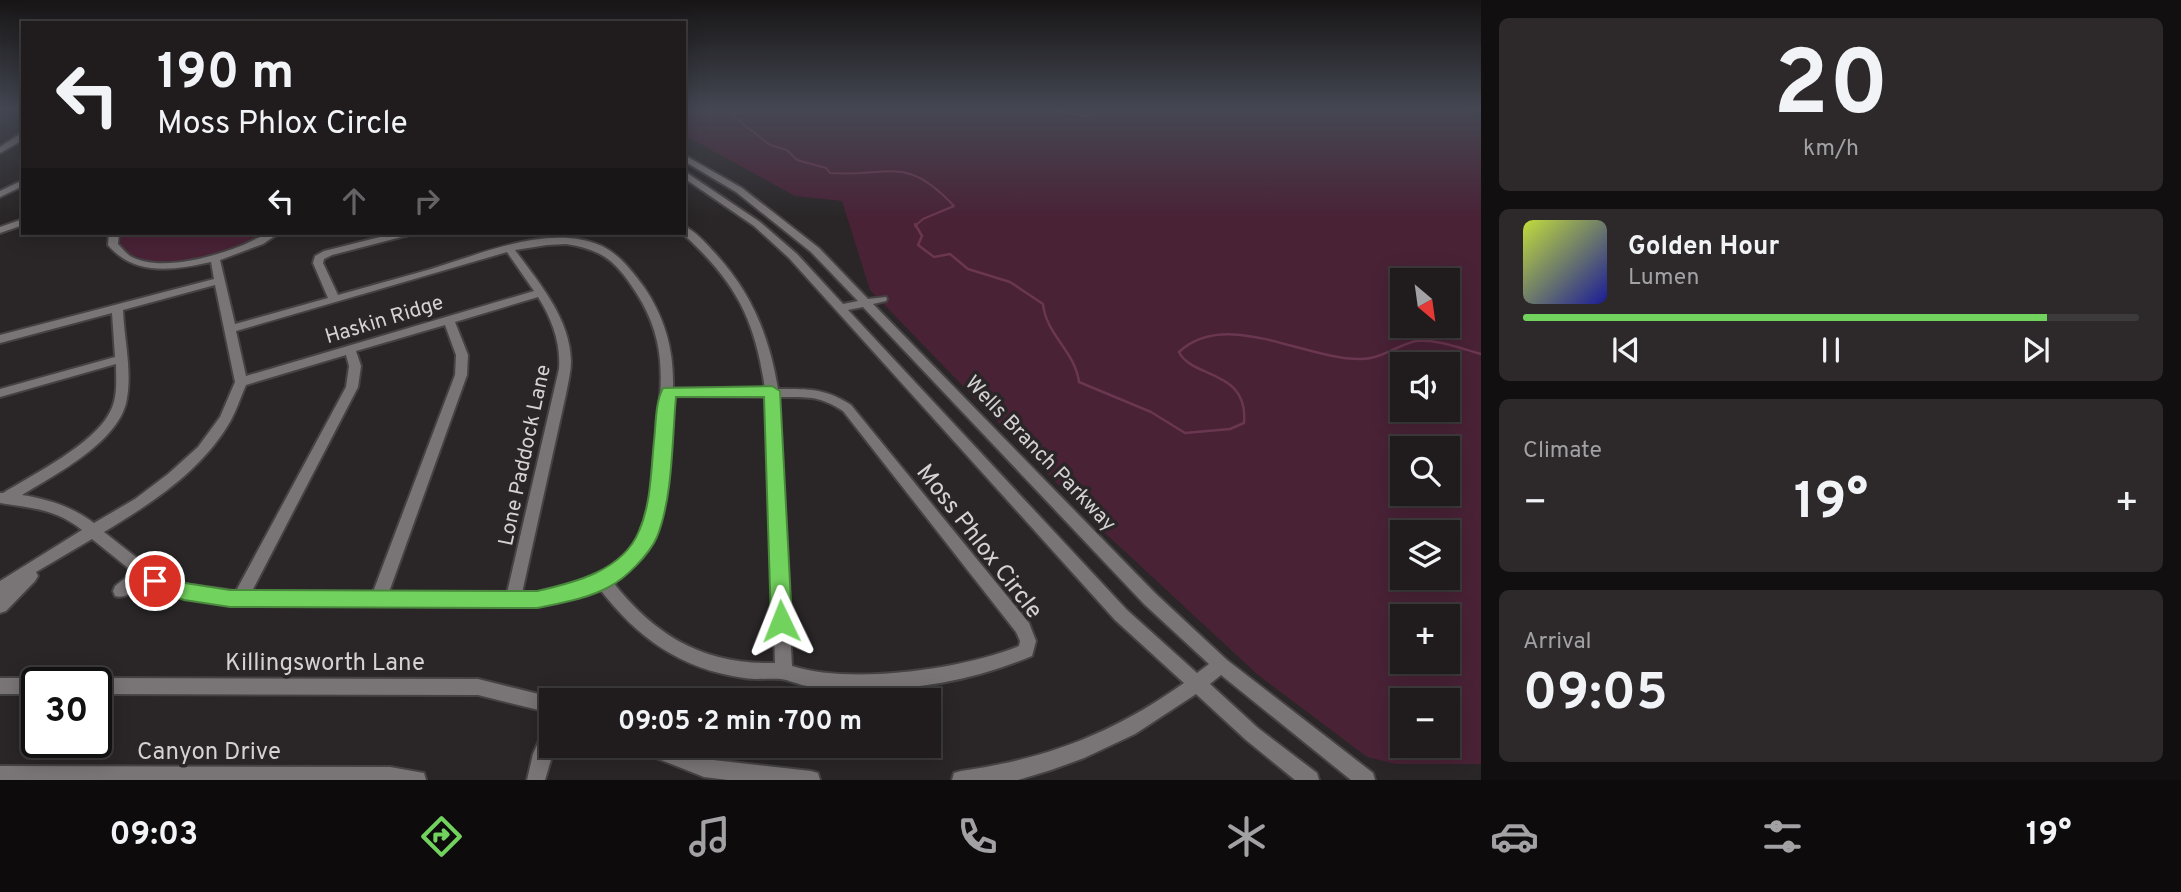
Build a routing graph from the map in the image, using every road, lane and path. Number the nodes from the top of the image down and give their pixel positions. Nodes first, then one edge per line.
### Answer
1 (686, 158) edge
2 (686, 175) edge
3 (21, 184) edge
4 (0, 194) edge
5 (21, 223) edge
6 (0, 230) edge
7 (686, 231) edge
8 (114, 235) edge
9 (270, 235) edge
10 (398, 235) edge
11 (510, 249) junction
12 (215, 258) junction
13 (220, 281) junction
14 (539, 293) junction
15 (334, 299) junction
16 (882, 299) dead end
17 (867, 303) junction
18 (117, 308) junction
19 (842, 309) junction
20 (449, 320) junction
21 (231, 329) junction
22 (0, 339) edge
23 (350, 350) junction
24 (120, 359) junction
25 (241, 382) junction
26 (772, 391) junction
27 (668, 392) junction
28 (0, 393) edge
29 (2, 499) edge
30 (94, 530) junction
31 (66, 547) junction
32 (144, 573) junction
33 (603, 581) junction
34 (0, 589) edge
35 (121, 591) dead end
36 (379, 597) junction
37 (241, 598) junction
38 (513, 599) junction
39 (0, 606) edge
40 (1221, 665) junction
41 (784, 672) junction
42 (1196, 685) junction
43 (0, 686) edge
44 (21, 686) edge
45 (112, 687) edge
46 (539, 702) edge
47 (541, 758) edge
48 (678, 758) edge
49 (0, 775) edge
50 (417, 780) edge
51 (536, 780) edge
52 (810, 780) edge
53 (961, 780) edge
54 (1310, 780) edge
55 (1366, 780) edge

1 - 17 street, Wells Branch Parkway
2 - 19 street
3 - 4 street
5 - 6 street
7 - 26 street
8 - 12 street
9 - 12 street
10 - 15 street
11 - 14 street, Lone Paddock Lane
11 - 15 street
11 - 27 street
12 - 13 street
13 - 18 street
13 - 21 street
14 - 20 street, Haskin Ridge
14 - 38 street, Lone Paddock Lane
15 - 21 street
16 - 17 street
17 - 19 street
17 - 40 street, Wells Branch Parkway
18 - 22 street
18 - 24 street
19 - 42 street
20 - 23 street, Haskin Ridge
20 - 36 street
21 - 25 street
23 - 25 street, Haskin Ridge
23 - 37 street
24 - 28 street
24 - 29 street
25 - 30 street
26 - 27 street, Moss Phlox Circle
26 - 41 street
26 - 41 street, Moss Phlox Circle
27 - 33 street
29 - 30 street
30 - 31 street
30 - 32 street
31 - 34 street
31 - 39 street
32 - 35 street
32 - 37 street
33 - 38 street
33 - 41 street, Moss Phlox Circle
36 - 37 street
36 - 38 street
40 - 42 street
40 - 55 street, Wells Branch Parkway
42 - 53 street
42 - 54 street
43 - 44 street
45 - 46 street, Killingsworth Lane
47 - 51 street
48 - 52 street
49 - 50 street, Canyon Drive

